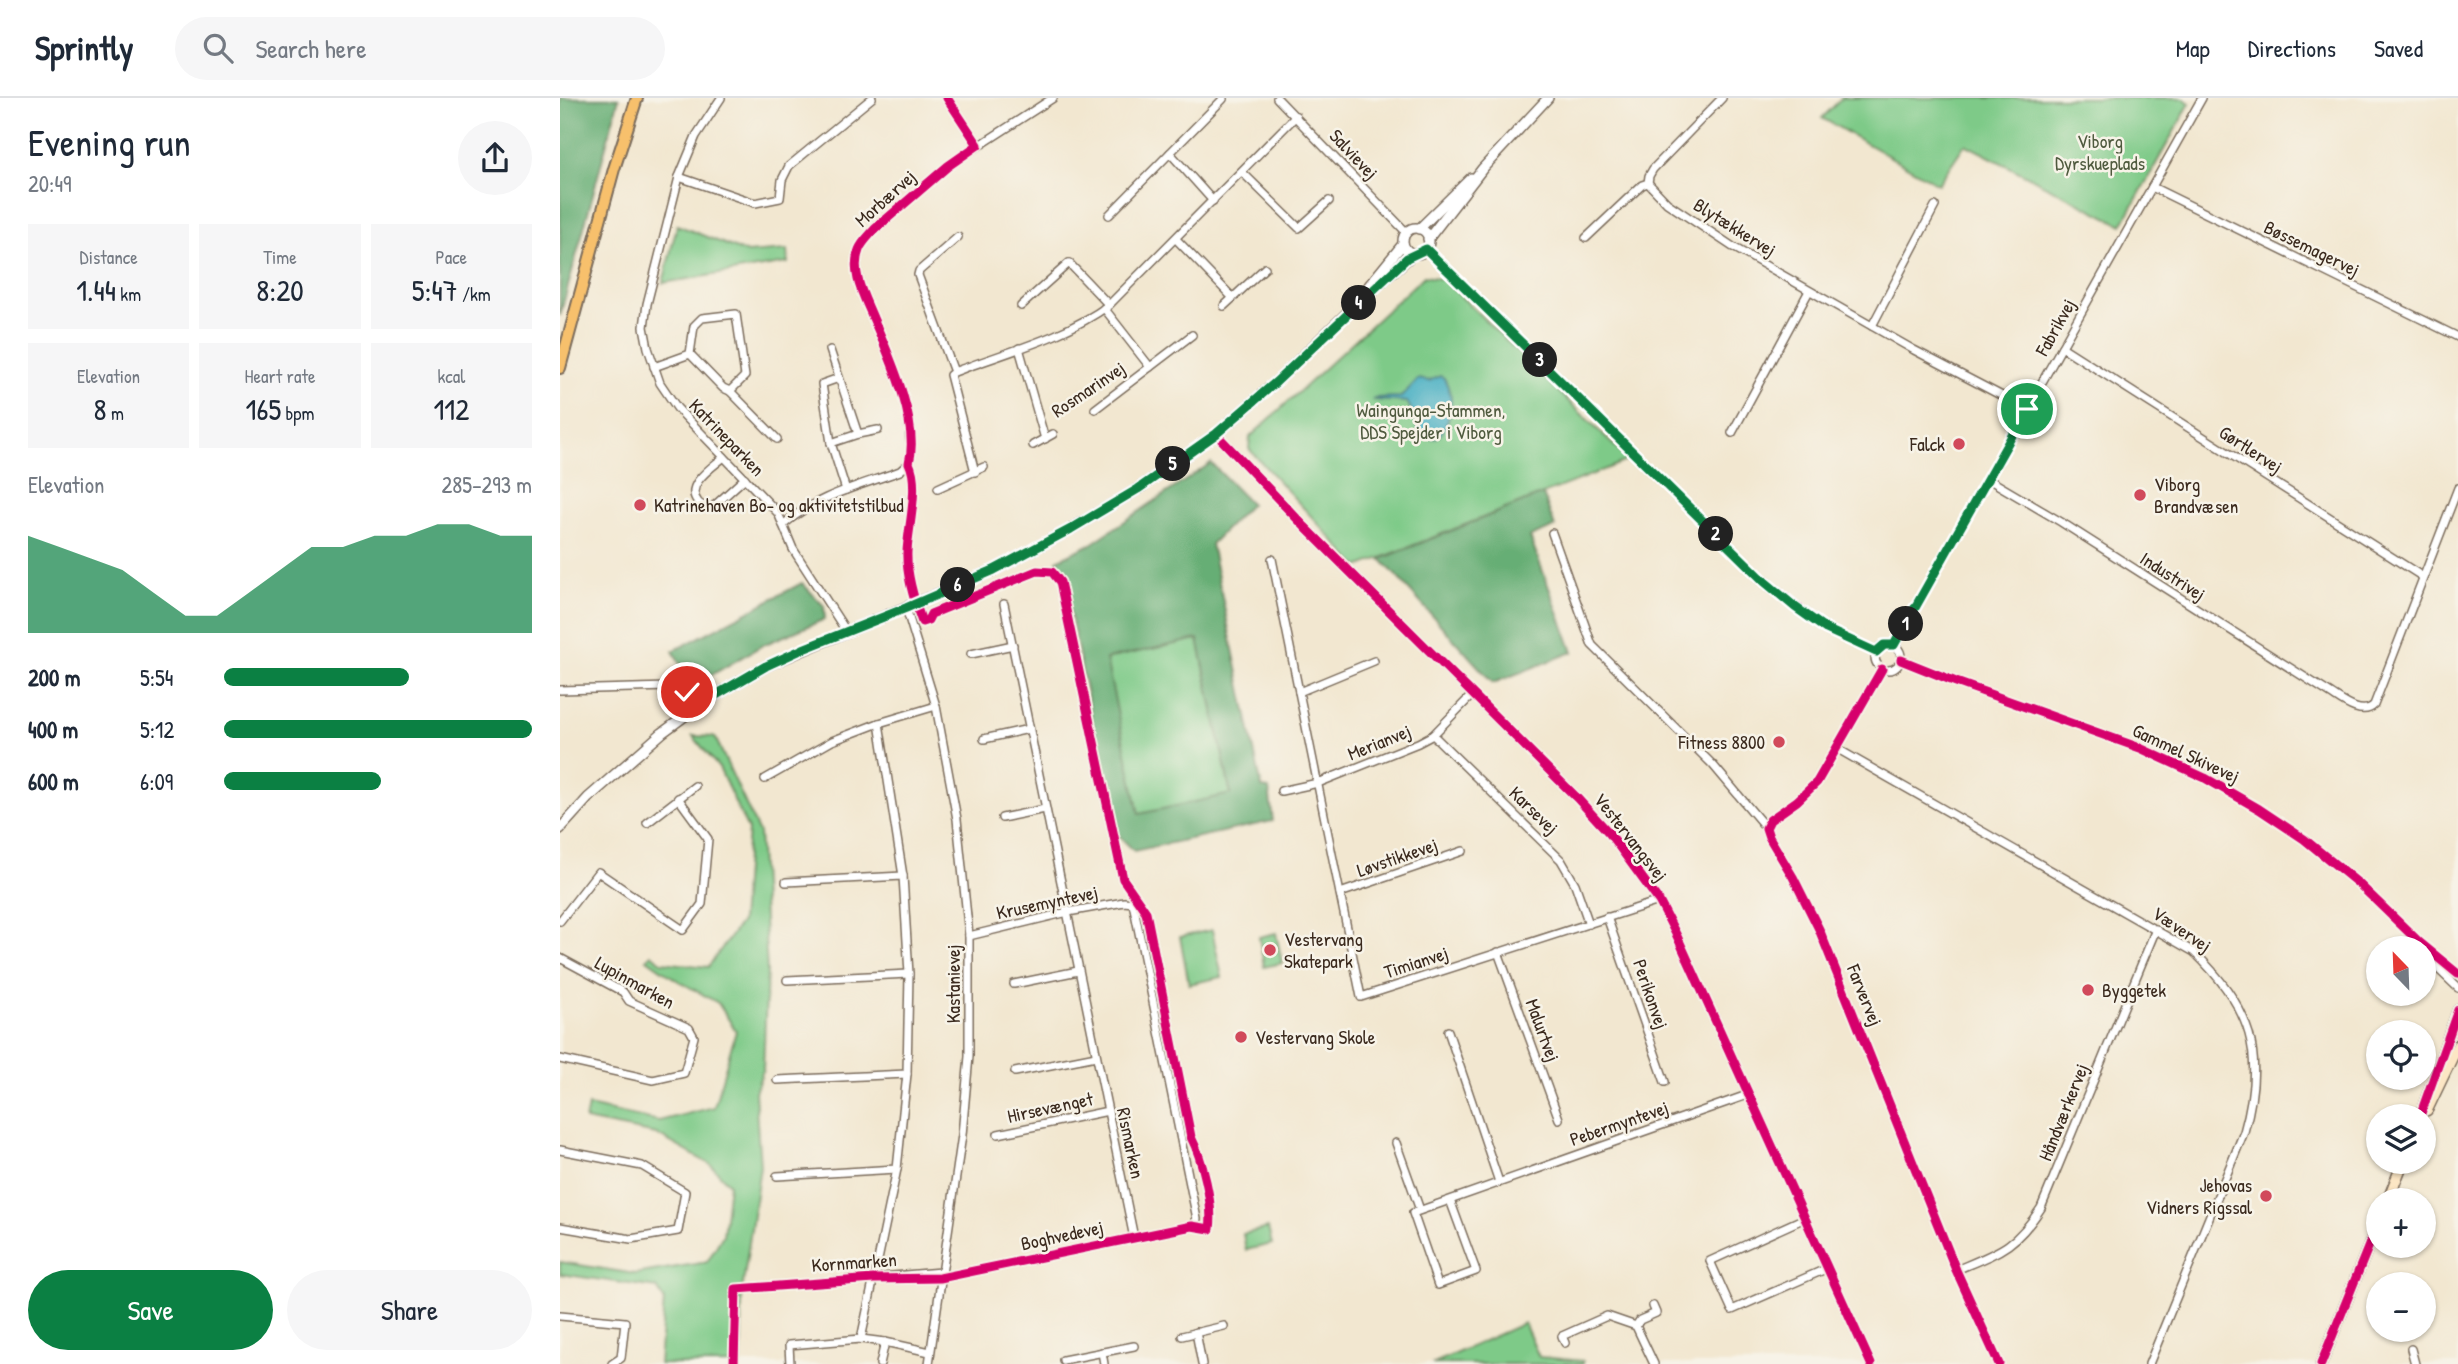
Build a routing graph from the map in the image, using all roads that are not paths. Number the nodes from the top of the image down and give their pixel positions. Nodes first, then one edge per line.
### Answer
1 (637, 98) edge
2 (721, 98) edge
3 (872, 98) edge
4 (1054, 98) edge
5 (1277, 98) edge
6 (1548, 98) edge
7 (1722, 98) edge
8 (2202, 98) edge
9 (1223, 99) edge
10 (1296, 116) junction
11 (1170, 153) junction
12 (1483, 168) junction
13 (1242, 172) junction
14 (679, 177) junction
15 (1648, 183) junction
16 (2151, 187) junction
17 (1213, 201) junction
18 (1329, 201) dead end
19 (1935, 206) dead end
20 (1109, 215) dead end
21 (1419, 229) junction
22 (1407, 233) junction
23 (958, 237) dead end
24 (1586, 238) dead end
25 (1176, 239) junction
26 (1404, 244) junction
27 (1427, 244) junction
28 (1413, 254) junction
29 (1265, 268) dead end
30 (1809, 290) junction
31 (865, 298) dead end
32 (1233, 298) junction
33 (1021, 306) dead end
34 (1107, 306) junction
35 (1224, 306) dead end
36 (1348, 312) junction
37 (874, 320) dead end
38 (1872, 326) junction
39 (1192, 335) dead end
40 (2458, 337) edge
41 (2062, 347) junction
42 (1019, 348) junction
43 (830, 350) dead end
44 (690, 354) junction
45 (654, 367) junction
46 (1150, 367) junction
47 (560, 368) edge
48 (954, 372) junction
49 (839, 378) junction
50 (730, 391) junction
51 (1095, 409) dead end
52 (2027, 409) junction
53 (878, 430) dead end
54 (1732, 433) dead end
55 (858, 434) junction
56 (1053, 434) dead end
57 (1216, 434) junction
58 (777, 439) dead end
59 (1045, 439) junction
60 (831, 443) junction
61 (1032, 445) dead end
62 (724, 457) junction
63 (984, 467) dead end
64 (975, 472) junction
65 (745, 478) junction
66 (1988, 479) junction
67 (938, 488) dead end
68 (2458, 488) edge
69 (846, 490) junction
70 (783, 525) junction
71 (1552, 533) dead end
72 (1272, 559) dead end
73 (2423, 578) junction
74 (1004, 604) dead end
75 (906, 608) junction
76 (845, 631) junction
77 (1013, 645) junction
78 (1894, 645) junction
79 (1876, 652) junction
80 (971, 654) dead end
81 (1901, 660) junction
82 (1374, 661) dead end
83 (1882, 669) junction
84 (560, 690) edge
85 (1299, 692) junction
86 (1472, 695) junction
87 (704, 702) junction
88 (936, 706) junction
89 (879, 723) junction
90 (1029, 729) junction
91 (1433, 735) junction
92 (984, 739) dead end
93 (1836, 748) junction
94 (765, 779) dead end
95 (1318, 783) junction
96 (695, 786) dead end
97 (1281, 791) dead end
98 (678, 798) junction
99 (1045, 809) junction
100 (1002, 818) dead end
101 (647, 823) dead end
102 (1766, 828) junction
103 (560, 829) edge
104 (1463, 851) dead end
105 (903, 876) junction
106 (786, 882) dead end
107 (1340, 893) junction
108 (560, 901) edge
109 (1659, 901) junction
110 (1133, 903) joint
111 (569, 908) junction
112 (1068, 912) junction
113 (1607, 917) junction
114 (560, 922) edge
115 (1589, 923) junction
116 (2156, 929) junction
117 (968, 936) junction
118 (2411, 936) edge
119 (1498, 951) junction
120 (560, 958) edge
121 (2436, 958) edge
122 (2436, 967) edge
123 (1078, 971) junction
124 (909, 974) junction
125 (2458, 974) edge
126 (787, 980) dead end
127 (1014, 984) dead end
128 (2458, 988) edge
129 (2458, 1010) edge
130 (1448, 1031) dead end
131 (2458, 1045) edge
132 (1096, 1056) junction
133 (560, 1059) edge
134 (1015, 1072) dead end
135 (907, 1074) junction
136 (777, 1080) dead end
137 (1665, 1082) dead end
138 (1750, 1094) junction
139 (2426, 1104) edge
140 (2428, 1104) edge
141 (1108, 1111) junction
142 (1559, 1119) dead end
143 (998, 1134) dead end
144 (1396, 1143) dead end
145 (560, 1150) edge
146 (897, 1169) junction
147 (777, 1176) dead end
148 (1499, 1182) junction
149 (1450, 1200) junction
150 (1420, 1210) junction
151 (1805, 1218) junction
152 (560, 1227) edge
153 (1134, 1238) junction
154 (2366, 1253) edge
155 (1828, 1268) junction
156 (1956, 1270) junction
157 (940, 1275) junction
158 (873, 1283) junction
159 (771, 1286) dead end
160 (1653, 1306) dead end
161 (560, 1316) edge
162 (1224, 1326) dead end
163 (1636, 1326) junction
164 (1196, 1332) junction
165 (1182, 1336) dead end
166 (861, 1339) junction
167 (885, 1342) junction
168 (1565, 1343) dead end
169 (1134, 1346) dead end
170 (2411, 1349) dead end
171 (930, 1352) junction
172 (1102, 1352) junction
173 (1063, 1360) dead end
174 (612, 1364) edge
175 (790, 1364) edge
176 (880, 1364) edge
177 (929, 1364) edge
178 (1104, 1364) edge
179 (1202, 1364) edge
180 (1654, 1364) edge
181 (1871, 1364) edge
182 (1999, 1364) edge
183 (2149, 1364) edge
184 (2321, 1364) edge
185 (2414, 1364) edge

1 - 47 main road
2 - 14 street, Katrineparken
3 - 14 street
4 - 31 street, Morbærvej
5 - 10 street, Salvievej
6 - 12 street
7 - 15 street
8 - 16 street, Fabrikvej
9 - 11 street
10 - 13 street
10 - 22 street, Salvievej
11 - 17 street
11 - 20 street
12 - 21 street
12 - 27 street
13 - 17 street
13 - 18 street
14 - 45 street, Katrineparken
15 - 24 street
15 - 30 street, Blytækkervej
16 - 40 street, Bøssemagervej
16 - 41 street, Fabrikvej
17 - 25 street
19 - 38 street
21 - 22 street
21 - 27 street
22 - 26 street
23 - 48 street
25 - 32 street
25 - 34 street
26 - 28 street
26 - 36 street
27 - 28 street
27 - 79 street
28 - 36 street
29 - 32 street
30 - 38 street, Blytækkervej
30 - 54 street
32 - 35 street
33 - 34 street, Rosmarinvej
34 - 42 street
34 - 46 street, Rosmarinvej
36 - 57 street
37 - 69 street
38 - 52 street, Blytækkervej
39 - 46 street, Rosmarinvej
41 - 52 street, Fabrikvej
41 - 73 street, Gørtlervej
42 - 48 street
42 - 59 street, Rosmarinvej
43 - 49 street
44 - 45 street
44 - 50 street, Katrineparken
44 - 50 street, Katrineparken
45 - 62 street, Katrineparken
46 - 51 street, Rosmarinvej
48 - 64 street
49 - 55 street
49 - 60 street
50 - 58 street, Katrineparken
52 - 66 street, Fabrikvej
53 - 55 street
55 - 60 street
56 - 59 street, Rosmarinvej
57 - 75 street
57 - 86 street, Vestervangsvej
59 - 61 street, Rosmarinvej
60 - 69 street
62 - 65 street, Katrineparken
62 - 65 street
63 - 64 street
64 - 67 street
65 - 70 street, Katrineparken
66 - 73 street, Industrivej
66 - 78 street, Fabrikvej
68 - 73 street
69 - 70 street
70 - 76 street, Katrineparken
71 - 102 street, Farvervej
72 - 85 street, Timianvej
74 - 77 street, Rismarken
75 - 76 street
75 - 88 street, Kastanievej
76 - 87 street
77 - 80 street
77 - 90 street, Rismarken
78 - 79 street
78 - 81 street
79 - 83 street
81 - 83 street
81 - 118 street, Gammel Skivevej
82 - 85 street
83 - 93 street
84 - 87 street
85 - 95 street, Timianvej
86 - 91 street, Merianvej
86 - 109 street, Vestervangsvej
87 - 103 street
88 - 89 street
88 - 117 street, Kastanievej
89 - 94 street
89 - 105 street, Kornmarken
90 - 92 street
90 - 99 street, Rismarken
91 - 95 street, Merianvej
91 - 115 street, Karsevej
93 - 102 street
93 - 116 street, Vævervej
95 - 97 street, Merianvej
95 - 107 street, Timianvej
96 - 98 street
98 - 101 street
98 - 111 street
99 - 100 street
99 - 112 street, Rismarken
102 - 156 street, Farvervej
104 - 107 street, Løvstikkevej
105 - 106 street
105 - 124 street, Kornmarken
107 - 119 street, Timianvej
108 - 111 street
109 - 113 street, Timianvej
109 - 138 street, Vestervangsvej
110 - 112 street, Krusemyntevej
110 - 153 street, Boghvedevej
111 - 114 street
112 - 117 street, Krusemyntevej
112 - 123 street, Rismarken
113 - 115 street, Timianvej
113 - 137 street, Perikonvej
115 - 119 street, Timianvej
116 - 156 street, Håndværkervej
116 - 183 street, Vævervej
117 - 157 street, Kastanievej
119 - 142 street, Malurtvej
120 - 133 street, Lupinmarken
121 - 125 street, Gammel Skivevej
122 - 128 street, Gammel Skivevej
123 - 127 street
123 - 132 street, Rismarken
124 - 126 street
124 - 135 street, Kornmarken
129 - 139 main road
130 - 148 street
131 - 140 main road
132 - 134 street
132 - 141 street, Rismarken
135 - 136 street
135 - 146 street, Kornmarken
138 - 148 street, Pebermyntevej
138 - 151 street, Vestervangsvej
141 - 143 street, Hirsevænget
141 - 153 street, Rismarken
144 - 150 street
145 - 152 street
146 - 147 street
146 - 158 street, Kornmarken
148 - 149 street, Pebermyntevej
149 - 150 street, Pebermyntevej
149 - 150 street
151 - 155 street, Vestervangsvej
151 - 155 street
153 - 157 street, Boghvedevej
154 - 184 main road
155 - 181 street, Vestervangsvej
156 - 182 street, Farvervej
157 - 158 street, Kornmarken
157 - 171 street, Kastanievej
158 - 159 street, Kornmarken
158 - 166 street
160 - 163 street
161 - 174 street
162 - 164 street
163 - 168 street
163 - 180 street
164 - 165 street
164 - 179 street
166 - 167 street
166 - 175 street
167 - 171 street
167 - 176 street
169 - 172 street
170 - 185 street
171 - 177 street, Kastanievej
172 - 173 street
172 - 178 street

